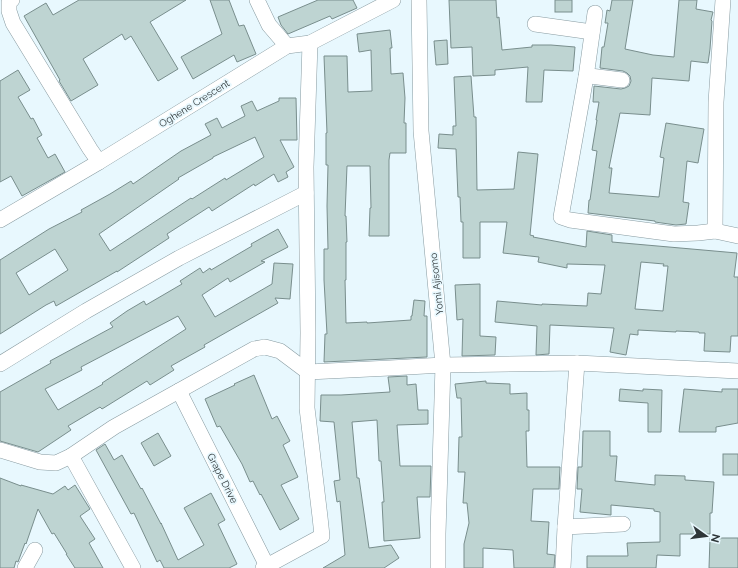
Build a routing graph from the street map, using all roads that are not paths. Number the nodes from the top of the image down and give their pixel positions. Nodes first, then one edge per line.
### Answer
1 (257, 0) edge
2 (393, 0) edge
3 (419, 0) edge
4 (723, 0) edge
5 (10, 1) edge
6 (595, 13) dead end
7 (535, 24) dead end
8 (592, 32) junction
9 (310, 43) junction
10 (287, 46) junction
11 (586, 77) junction
12 (622, 80) dead end
13 (99, 162) junction
14 (306, 193) junction
15 (0, 220) edge
16 (715, 231) junction
17 (738, 236) edge
18 (577, 363) junction
19 (0, 364) edge
20 (444, 365) junction
21 (738, 370) edge
22 (308, 372) junction
23 (179, 391) junction
24 (0, 450) edge
25 (71, 456) junction
26 (623, 524) dead end
27 (565, 527) junction
28 (35, 550) dead end
29 (265, 567) edge
30 (25, 568) edge
31 (133, 568) edge
32 (438, 568) edge
33 (563, 568) edge

1 - 10 street
2 - 9 street, Oghene Crescent
3 - 20 street, Yomi Ajisomo
4 - 16 street
5 - 13 street
6 - 8 street
7 - 8 street
8 - 11 street
9 - 10 street, Oghene Crescent
9 - 14 street
10 - 13 street, Oghene Crescent
11 - 12 street
11 - 16 street
13 - 15 street, Oghene Crescent
14 - 19 street
14 - 22 street
16 - 17 street
18 - 20 street
18 - 21 street
18 - 27 street
20 - 22 street
20 - 32 street, Yomi Ajisomo
22 - 23 street
22 - 29 street
23 - 25 street
23 - 29 street, Grape Drive
24 - 25 street
25 - 31 street
26 - 27 street
27 - 33 street
28 - 30 street

